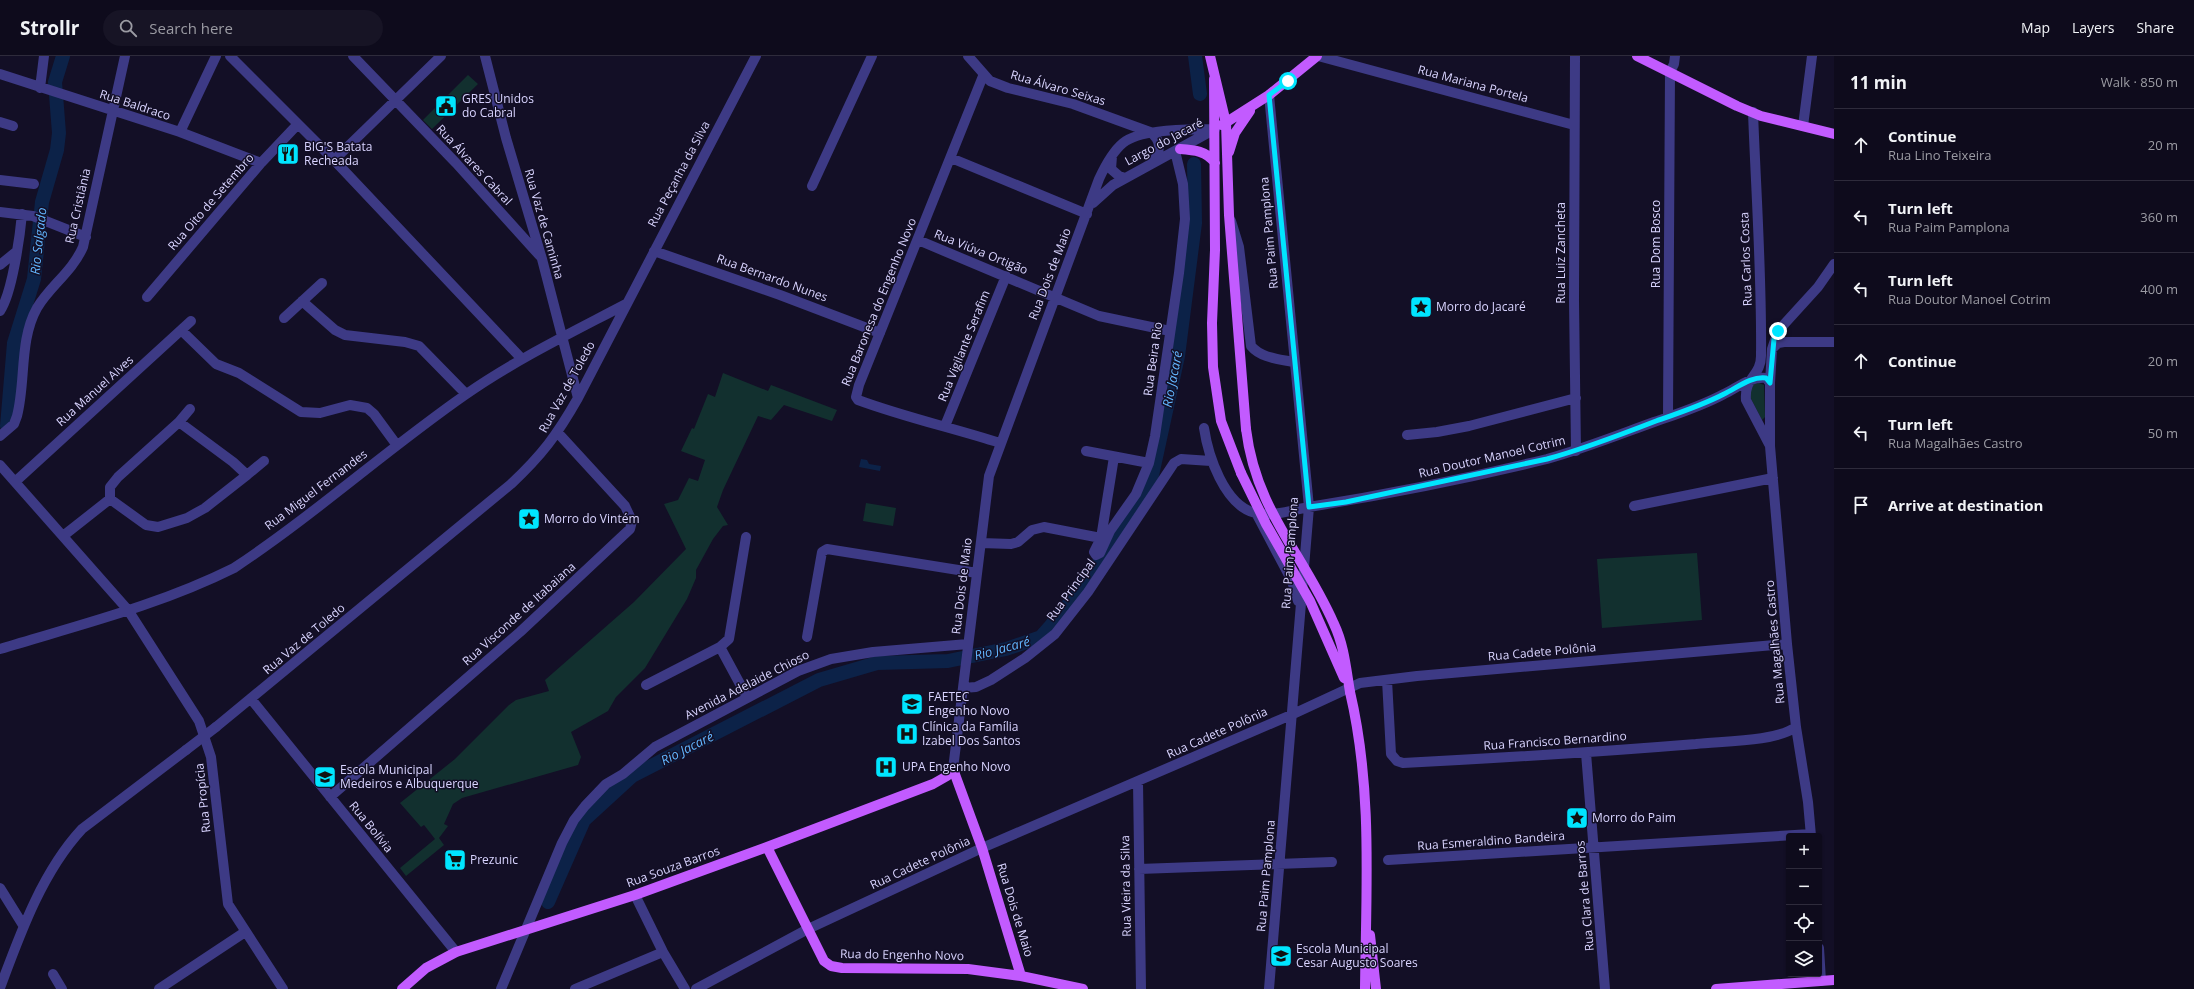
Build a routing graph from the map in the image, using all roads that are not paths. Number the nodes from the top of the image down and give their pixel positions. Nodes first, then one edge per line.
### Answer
1 (44, 56) edge
2 (125, 56) edge
3 (216, 56) edge
4 (230, 56) edge
5 (353, 56) edge
6 (441, 56) edge
7 (485, 56) edge
8 (756, 56) edge
9 (872, 56) edge
10 (968, 56) edge
11 (1210, 56) edge
12 (1318, 56) edge
13 (1575, 56) edge
14 (1637, 56) edge
15 (1675, 56) edge
16 (1812, 56) edge
17 (1670, 72) junction
18 (0, 74) edge
19 (983, 76) junction
20 (1214, 79) junction
21 (42, 88) junction
22 (1269, 95) junction
23 (395, 99) junction
24 (1255, 105) junction
25 (112, 111) junction
26 (1753, 112) junction
27 (0, 122) edge
28 (1226, 123) junction
29 (297, 125) junction
30 (1574, 125) junction
31 (13, 126) dead end
32 (1803, 126) junction
33 (1215, 129) junction
34 (180, 132) junction
35 (1150, 132) junction
36 (1834, 134) edge
37 (1177, 150) junction
38 (1112, 156) junction
39 (950, 158) junction
40 (334, 160) junction
41 (1226, 161) junction
42 (261, 163) junction
43 (1152, 163) junction
44 (1215, 163) junction
45 (1125, 178) junction
46 (0, 180) edge
47 (34, 184) dead end
48 (812, 186) dead end
49 (1089, 210) junction
50 (0, 212) edge
51 (22, 214) junction
52 (1229, 215) junction
53 (86, 237) junction
54 (918, 240) junction
55 (17, 251) junction
56 (654, 251) junction
57 (542, 259) junction
58 (1834, 264) edge
59 (0, 265) edge
60 (1006, 276) junction
61 (322, 283) dead end
62 (147, 297) dead end
63 (1056, 297) junction
64 (302, 301) junction
65 (626, 304) junction
66 (0, 310) edge
67 (284, 318) dead end
68 (1788, 320) junction
69 (191, 321) dead end
70 (1761, 326) junction
71 (182, 330) junction
72 (1170, 331) junction
73 (1778, 331) junction
74 (880, 333) junction
75 (562, 338) junction
76 (1799, 341) junction
77 (1834, 342) edge
78 (1772, 349) junction
79 (521, 358) junction
80 (1293, 362) junction
81 (1748, 382) junction
82 (1770, 383) junction
83 (466, 394) junction
84 (1725, 394) junction
85 (578, 398) junction
86 (1576, 398) junction
87 (1746, 400) junction
88 (190, 409) dead end
89 (1668, 417) junction
90 (179, 422) junction
91 (1770, 424) junction
92 (1759, 425) junction
93 (945, 426) junction
94 (1204, 428) dead end
95 (558, 433) junction
96 (1407, 435) dead end
97 (0, 436) edge
98 (1000, 443) junction
99 (396, 444) junction
100 (1770, 446) junction
101 (1086, 451) dead end
102 (1576, 451) junction
103 (1114, 457) junction
104 (264, 461) dead end
105 (1211, 461) junction
106 (1149, 463) junction
107 (0, 465) edge
108 (247, 476) junction
109 (1773, 478) junction
110 (16, 481) junction
111 (110, 499) junction
112 (1634, 506) dead end
113 (1309, 507) junction
114 (1256, 513) junction
115 (63, 536) junction
116 (746, 537) dead end
117 (1110, 540) junction
118 (981, 543) junction
119 (1096, 555) dead end
120 (977, 573) junction
121 (1300, 607) junction
122 (128, 610) junction
123 (807, 637) dead end
124 (1786, 644) junction
125 (720, 648) junction
126 (967, 648) junction
127 (0, 649) edge
128 (1387, 680) junction
129 (646, 685) dead end
130 (963, 688) junction
131 (1350, 692) junction
132 (747, 698) junction
133 (251, 699) junction
134 (1291, 715) junction
135 (1796, 727) junction
136 (1586, 753) junction
137 (953, 769) junction
138 (1138, 782) junction
139 (330, 797) junction
140 (1811, 833) edge
141 (1786, 836) edge
142 (767, 847) junction
143 (1594, 847) junction
144 (982, 848) junction
145 (1388, 860) dead end
146 (1332, 862) dead end
147 (1280, 864) junction
148 (1139, 869) junction
149 (0, 888) edge
150 (635, 895) junction
151 (1366, 915) junction
152 (23, 925) junction
153 (808, 928) junction
154 (525, 931) junction
155 (245, 932) junction
156 (456, 952) junction
157 (663, 952) junction
158 (53, 974) dead end
159 (1021, 976) junction
160 (1821, 977) edge
161 (1821, 980) junction
162 (1834, 980) edge
163 (1365, 984) edge
164 (1376, 984) edge
165 (0, 988) edge
166 (62, 989) edge
167 (159, 989) edge
168 (283, 989) edge
169 (402, 989) edge
170 (501, 989) edge
171 (575, 989) edge
172 (685, 989) edge
173 (696, 989) edge
174 (1083, 989) edge
175 (1141, 989) edge
176 (1269, 989) edge
177 (1605, 989) edge
178 (1716, 989) edge

1 - 21 street
2 - 25 street, Rua Cristiânia
3 - 34 street
4 - 29 street
5 - 23 street, Rua Álvares Cabral
6 - 23 street
7 - 57 street, Rua Vaz de Caminha
8 - 56 street, Rua Peçanha da Silva
9 - 48 street
10 - 19 street, Rua Álvaro Seixas
11 - 20 main road
12 - 22 main road
12 - 30 street, Rua Mariana Portela
13 - 30 street, Rua Luiz Zancheta
14 - 17 main road
15 - 17 street, Rua Dom Bosco
16 - 32 street
17 - 26 main road
17 - 89 street, Rua Dom Bosco
18 - 21 street, Rua Baldraco
19 - 35 street, Rua Álvaro Seixas
19 - 39 street, Rua Baronesa do Engenho Novo
20 - 28 main road
20 - 33 main road
21 - 25 street, Rua Baldraco
22 - 24 main road
22 - 80 street, Rua Paim Pamplona
23 - 40 street
23 - 57 street, Rua Álvares Cabral
24 - 28 main road
24 - 41 main road
25 - 34 street, Rua Baldraco
25 - 53 street, Rua Cristiânia
26 - 32 main road
26 - 70 street, Rua Carlos Costa
27 - 31 street
28 - 33 main road
28 - 41 main road
29 - 40 street
29 - 42 street, Rua Oito de Setembro
30 - 86 street, Rua Luiz Zancheta
32 - 36 main road
33 - 35 street, Largo do Jacaré
33 - 37 street, Largo do Jacaré
33 - 44 main road
34 - 42 street, Rua Baldraco
35 - 38 street, Largo do Jacaré
35 - 43 street
37 - 43 street, Largo do Jacaré
37 - 44 main road
37 - 72 street, Rua Beira Rio
38 - 45 street
38 - 49 street, Largo do Jacaré
39 - 49 street
39 - 54 street, Rua Baronesa do Engenho Novo
40 - 79 street
41 - 52 main road
42 - 62 street, Rua Oito de Setembro
43 - 45 street, Largo do Jacaré
44 - 131 main road, bridge
45 - 49 street, Largo do Jacaré
46 - 47 street
49 - 63 street, Rua Dois de Maio
50 - 51 street
51 - 53 street
51 - 55 street
52 - 80 street
52 - 131 main road, bridge
53 - 97 street, Rua Cristiânia
54 - 60 street, Rua Viúva Ortigão
54 - 74 street, Rua Baronesa do Engenho Novo
55 - 59 street
55 - 66 street
56 - 65 street, Rua Peçanha da Silva
56 - 74 street, Rua Bernardo Nunes
57 - 75 street, Rua Vaz de Caminha
58 - 68 street, Rua Magalhães Castro
60 - 63 street, Rua Viúva Ortigão
60 - 93 street, Rua Vigilante Serafim
61 - 64 street
63 - 72 street, Rua Viúva Ortigão
63 - 98 street, Rua Dois de Maio
64 - 67 street
64 - 83 street
65 - 75 street, Rua Miguel Fernandes
65 - 85 street, Rua Vaz de Toledo
68 - 73 street, Rua Magalhães Castro
68 - 76 street
69 - 71 street, Rua Manuel Alves
70 - 73 street
70 - 81 street, Rua Carlos Costa
71 - 99 street
71 - 110 street, Rua Manuel Alves
72 - 106 street, Rua Beira Rio
73 - 78 street, Rua Magalhães Castro
74 - 93 street, Rua Baronesa do Engenho Novo
75 - 79 street, Rua Miguel Fernandes
75 - 85 street, Rua Vaz de Caminha
76 - 77 street
76 - 78 street
78 - 82 street, Rua Magalhães Castro
79 - 83 street, Rua Miguel Fernandes
80 - 113 street, Rua Paim Pamplona
81 - 82 street, Rua Doutor Manoel Cotrim
81 - 84 street, Rua Doutor Manoel Cotrim
81 - 87 street, Rua Carlos Costa
82 - 91 street, Rua Magalhães Castro
83 - 99 street, Rua Miguel Fernandes
84 - 87 street
84 - 89 street, Rua Doutor Manoel Cotrim
85 - 95 street, Rua Vaz de Toledo
86 - 96 street
86 - 102 street, Rua Luiz Zancheta
87 - 92 street, Rua Magalhães Castro
88 - 90 street
89 - 102 street, Rua Doutor Manoel Cotrim
90 - 108 street
90 - 111 street
91 - 92 street
91 - 100 street, Rua Magalhães Castro
92 - 100 street, Rua Magalhães Castro
93 - 98 street, Rua Baronesa do Engenho Novo
94 - 105 street
95 - 133 street, Rua Vaz de Toledo
95 - 139 street, Rua Visconde de Itabaiana
98 - 118 street, Rua Dois de Maio
99 - 122 street, Rua Miguel Fernandes
100 - 109 street, Rua Magalhães Castro
101 - 103 street
102 - 113 street, Rua Doutor Manoel Cotrim
103 - 106 street
103 - 117 street
104 - 108 street
105 - 114 street
105 - 117 street, Rua Principal
106 - 117 street, Rua Beira Rio
107 - 110 street, Rua Propícia
108 - 111 street
109 - 112 street
109 - 124 street, Rua Magalhães Castro
110 - 115 street, Rua Propícia
111 - 115 street
113 - 114 street, Rua Doutor Manoel Cotrim
113 - 121 street, Rua Paim Pamplona
114 - 121 street
115 - 122 street, Rua Propícia
116 - 125 street
117 - 118 street
117 - 119 street
117 - 130 street, Rua Principal
118 - 120 street, Rua Dois de Maio
120 - 123 street
120 - 126 street, Rua Dois de Maio
121 - 134 street, Rua Paim Pamplona
122 - 127 street, Rua Miguel Fernandes
122 - 155 street, Rua Propícia
124 - 128 street, Rua Cadete Polônia
124 - 135 street, Rua Magalhães Castro
125 - 129 street
125 - 132 street
126 - 130 street, Rua Dois de Maio
126 - 132 street, Avenida Adelaide Chioso
128 - 134 street, Rua Cadete Polônia
128 - 136 street, Rua Francisco Bernardino
130 - 137 street, Rua Dois de Maio
131 - 151 main road
132 - 154 street, Avenida Adelaide Chioso
133 - 139 street, Rua Bolívia
133 - 152 street, Rua Vaz de Toledo, bridge
134 - 138 street, Rua Cadete Polônia
134 - 147 street, Rua Paim Pamplona
135 - 136 street, Rua Francisco Bernardino
135 - 140 street, Rua Magalhães Castro
136 - 143 street, Rua Clara de Barros
137 - 142 main road, Rua Souza Barros
137 - 144 main road, Rua Dois de Maio
138 - 144 street, Rua Cadete Polônia
138 - 148 street, Rua Vieira da Silva
139 - 156 street, Rua Bolívia
141 - 143 street, Rua Esmeraldino Bandeira
142 - 150 main road, Rua Souza Barros
142 - 153 main road, Rua do Engenho Novo
143 - 145 street, Rua Esmeraldino Bandeira
143 - 177 street, Rua Clara de Barros
144 - 153 street, Rua Cadete Polônia
144 - 159 main road, Rua Dois de Maio
146 - 147 street
147 - 148 street
147 - 176 street, Rua Paim Pamplona
148 - 175 street, Rua Vieira da Silva
149 - 152 street
150 - 154 main road, Rua Souza Barros
150 - 157 street
151 - 163 main road
151 - 164 main road
152 - 165 street, Rua Vaz de Toledo
153 - 159 main road, Rua do Engenho Novo
153 - 173 street, Rua Cadete Polônia
154 - 156 main road, Rua Souza Barros
154 - 170 street, Avenida Adelaide Chioso
155 - 167 street
155 - 168 street, Rua Propícia
156 - 169 main road, Rua Souza Barros
157 - 171 street
157 - 172 street
158 - 166 street
159 - 174 main road, Rua do Engenho Novo
160 - 161 street
161 - 162 main road
161 - 178 main road

